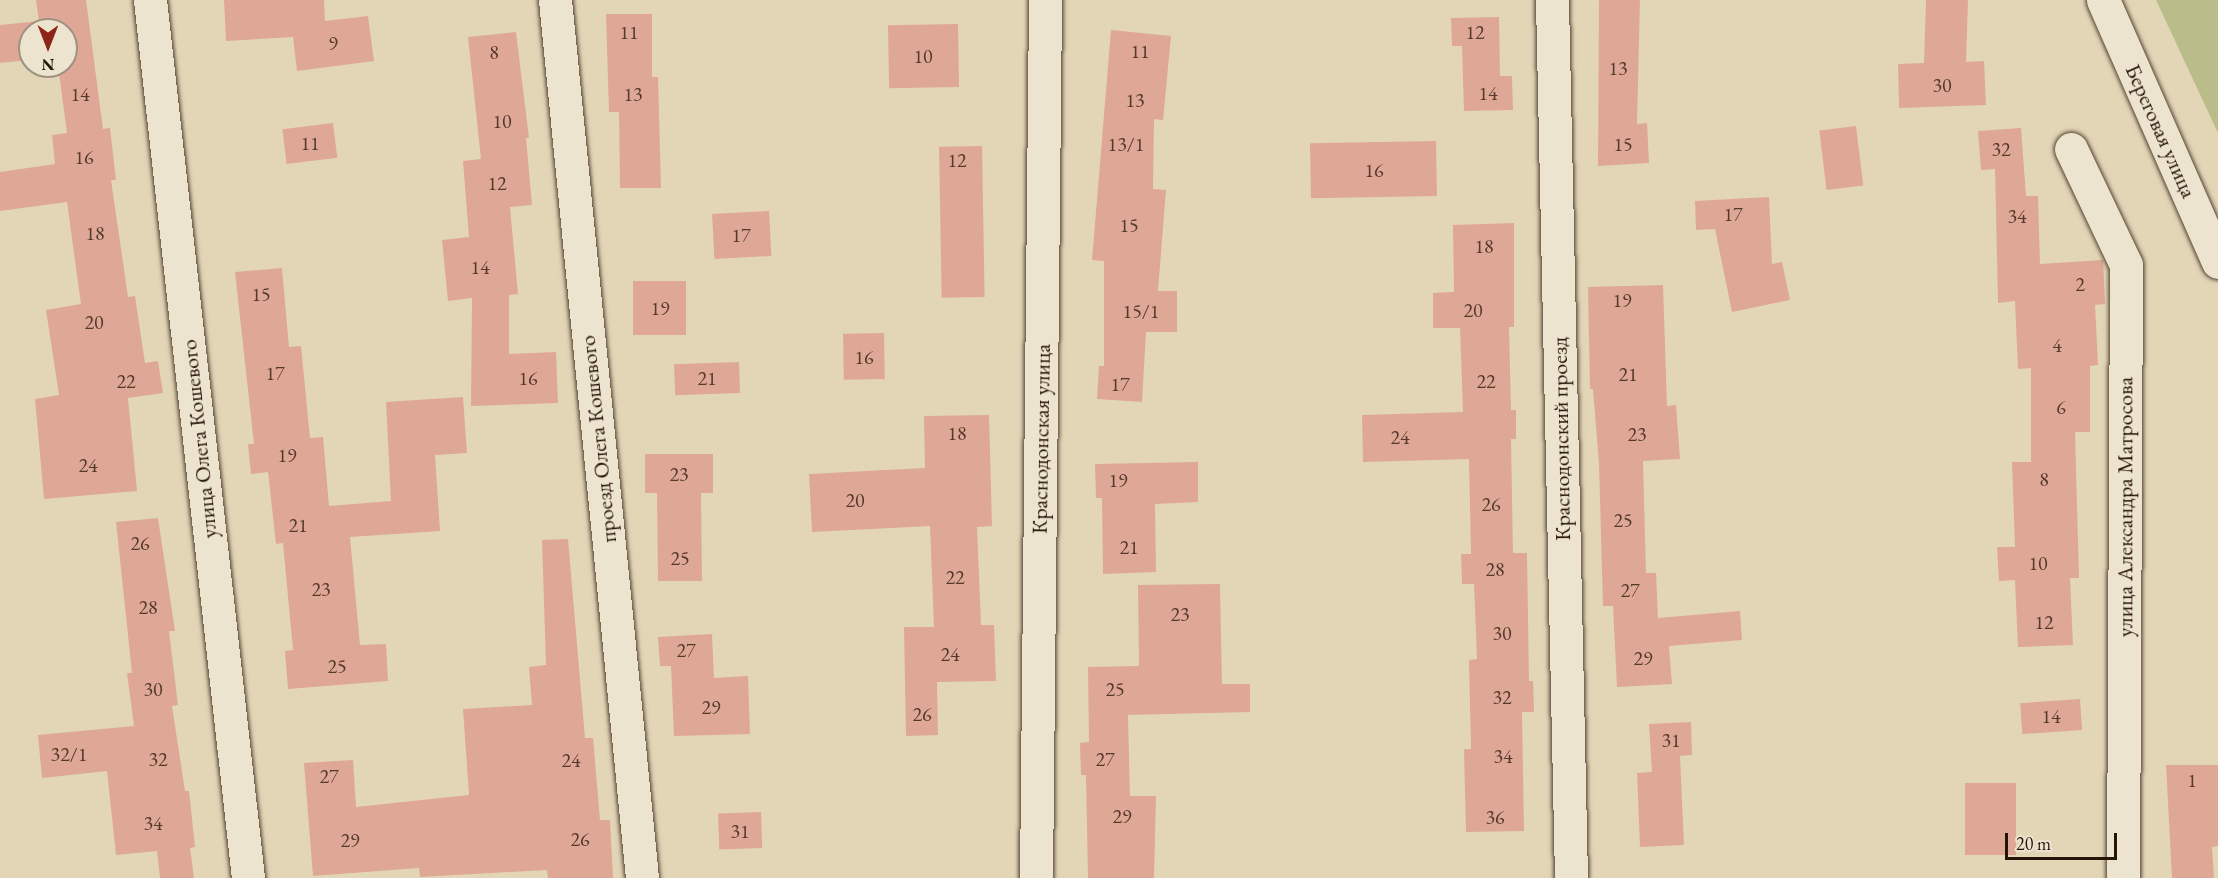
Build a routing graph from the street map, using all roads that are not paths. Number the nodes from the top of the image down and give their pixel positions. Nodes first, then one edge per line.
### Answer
1 (150, 0) edge
2 (555, 0) edge
3 (1045, 0) edge
4 (1552, 0) edge
5 (2103, 0) edge
6 (2071, 149) dead end
7 (2218, 262) edge
8 (248, 878) edge
9 (642, 878) edge
10 (1036, 878) edge
11 (1571, 878) edge
12 (2123, 878) edge

1 - 8 street, улица Олега Кошевого
2 - 9 street, проезд Олега Кошевого
3 - 10 street, Краснодонская улица
4 - 11 street, Краснодонский проезд
5 - 7 street, Береговая улица
6 - 12 street, улица Александра Матросова

